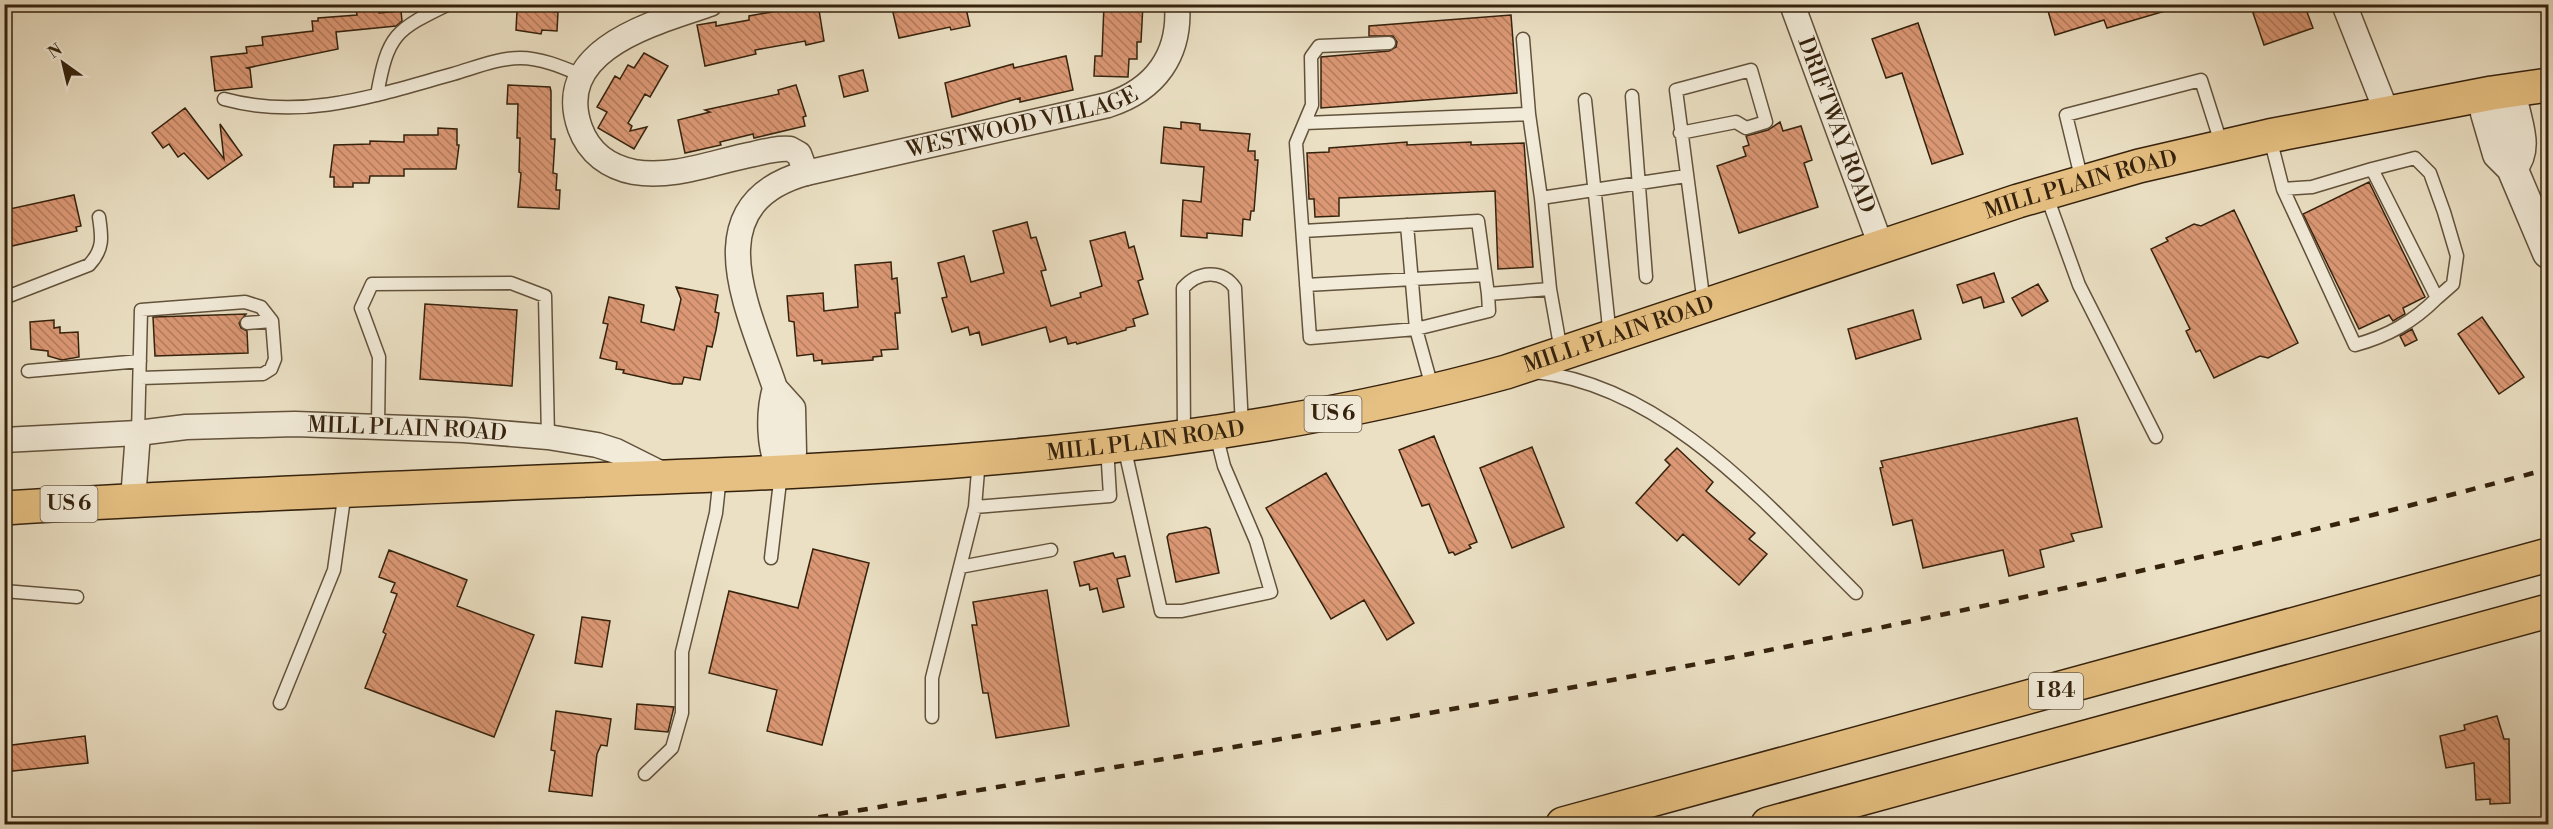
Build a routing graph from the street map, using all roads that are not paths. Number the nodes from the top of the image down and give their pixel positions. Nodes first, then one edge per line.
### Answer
1 (449, 4) edge
2 (710, 4) edge
3 (1177, 4) edge
4 (1792, 4) edge
5 (2344, 4) edge
6 (1523, 39) dead end
7 (1389, 43) dead end
8 (581, 75) junction
9 (2548, 85) edge
10 (2492, 93) junction
11 (377, 94) junction
12 (1632, 96) dead end
13 (224, 99) dead end
14 (1585, 100) dead end
15 (1529, 114) junction
16 (2387, 114) junction
17 (1305, 123) junction
18 (1680, 133) junction
19 (2269, 136) junction
20 (2222, 146) junction
21 (2372, 169) junction
22 (806, 173) junction
23 (1686, 176) junction
24 (2082, 182) junction
25 (1640, 184) junction
26 (2283, 189) junction
27 (1593, 192) junction
28 (2045, 193) junction
29 (1541, 198) junction
30 (99, 217) dead end
31 (1407, 225) junction
32 (1303, 231) junction
33 (1881, 246) junction
34 (2548, 253) edge
35 (1485, 275) junction
36 (1646, 277) dead end
37 (1412, 280) junction
38 (1306, 285) junction
39 (1550, 289) junction
40 (1488, 294) junction
41 (2437, 297) junction
42 (4, 298) edge
43 (1704, 305) junction
44 (272, 321) junction
45 (247, 323) dead end
46 (1416, 329) junction
47 (154, 330) dead end
48 (140, 331) junction
49 (1610, 337) junction
50 (1562, 354) junction
51 (140, 361) junction
52 (28, 371) dead end
53 (1506, 372) junction
54 (141, 378) junction
55 (1433, 392) junction
56 (378, 426) junction
57 (1229, 432) junction
58 (138, 433) junction
59 (548, 437) junction
60 (2156, 437) dead end
61 (1184, 438) junction
62 (4, 440) edge
63 (1116, 445) junction
64 (980, 458) junction
65 (781, 472) junction
66 (720, 475) junction
67 (669, 477) junction
68 (345, 490) junction
69 (133, 500) junction
70 (975, 507) junction
71 (4, 508) edge
72 (1051, 550) dead end
73 (2548, 555) edge
74 (771, 558) dead end
75 (960, 567) junction
76 (4, 591) edge
77 (1856, 593) dead end
78 (77, 597) dead end
79 (2548, 611) edge
80 (280, 702) dead end
81 (932, 717) dead end
82 (645, 774) dead end
83 (1563, 825) edge
84 (1768, 825) edge

1 - 11 lane
2 - 8 street
3 - 22 street, WESTWOOD VILLAGE
4 - 33 street, DRIFTWAY ROAD
5 - 16 street
6 - 15 lane
7 - 17 lane
8 - 11 lane
8 - 22 street
9 - 10 main road, MILL PLAIN ROAD / US 6
10 - 16 main road, MILL PLAIN ROAD / US 6
10 - 34 street
11 - 13 lane
12 - 25 lane
14 - 27 lane
15 - 17 lane
15 - 29 lane
16 - 19 main road, MILL PLAIN ROAD / US 6
17 - 32 lane
18 - 18 lane
18 - 23 lane
19 - 20 main road, MILL PLAIN ROAD / US 6
19 - 26 lane
20 - 24 main road, MILL PLAIN ROAD / US 6
20 - 24 lane
21 - 26 lane
21 - 41 lane
21 - 41 lane
22 - 65 street, WESTWOOD VILLAGE
23 - 25 lane
23 - 43 lane
24 - 28 main road, MILL PLAIN ROAD / US 6
25 - 27 lane
25 - 36 lane
26 - 41 lane
27 - 29 lane
27 - 49 lane
28 - 33 main road, MILL PLAIN ROAD / US 6
28 - 60 lane
29 - 39 lane
30 - 42 lane
31 - 32 lane
31 - 35 lane
31 - 37 lane
32 - 38 lane
33 - 43 main road, MILL PLAIN ROAD / US 6
35 - 37 lane
35 - 40 lane
37 - 38 lane
37 - 46 lane
38 - 46 lane
39 - 40 lane
39 - 50 lane
40 - 46 lane
43 - 49 main road, MILL PLAIN ROAD / US 6
44 - 45 lane
44 - 48 lane
44 - 54 lane
46 - 55 lane
47 - 48 lane
48 - 51 lane
49 - 50 main road, MILL PLAIN ROAD / US 6
50 - 53 main road, MILL PLAIN ROAD / US 6
51 - 52 lane
51 - 54 lane
53 - 55 main road, MILL PLAIN ROAD / US 6
53 - 77 lane
54 - 58 lane
55 - 57 main road, MILL PLAIN ROAD / US 6
56 - 58 street, MILL PLAIN ROAD
56 - 59 street, MILL PLAIN ROAD
56 - 59 lane
57 - 61 main road, MILL PLAIN ROAD / US 6
57 - 61 lane
57 - 63 lane
58 - 62 street, MILL PLAIN ROAD
58 - 69 street
59 - 67 street, MILL PLAIN ROAD
61 - 63 main road, MILL PLAIN ROAD / US 6
63 - 64 main road, MILL PLAIN ROAD / US 6
63 - 70 lane
64 - 65 main road, MILL PLAIN ROAD / US 6
64 - 70 lane
65 - 66 main road, MILL PLAIN ROAD / US 6
65 - 74 lane
66 - 67 main road, MILL PLAIN ROAD / US 6
66 - 82 lane
67 - 68 main road, MILL PLAIN ROAD / US 6
68 - 69 main road, MILL PLAIN ROAD / US 6
68 - 80 lane
69 - 71 main road, MILL PLAIN ROAD / US 6
70 - 75 lane
72 - 75 lane
73 - 83 main road, I 84
75 - 81 lane
76 - 78 lane
79 - 84 main road, I 84

